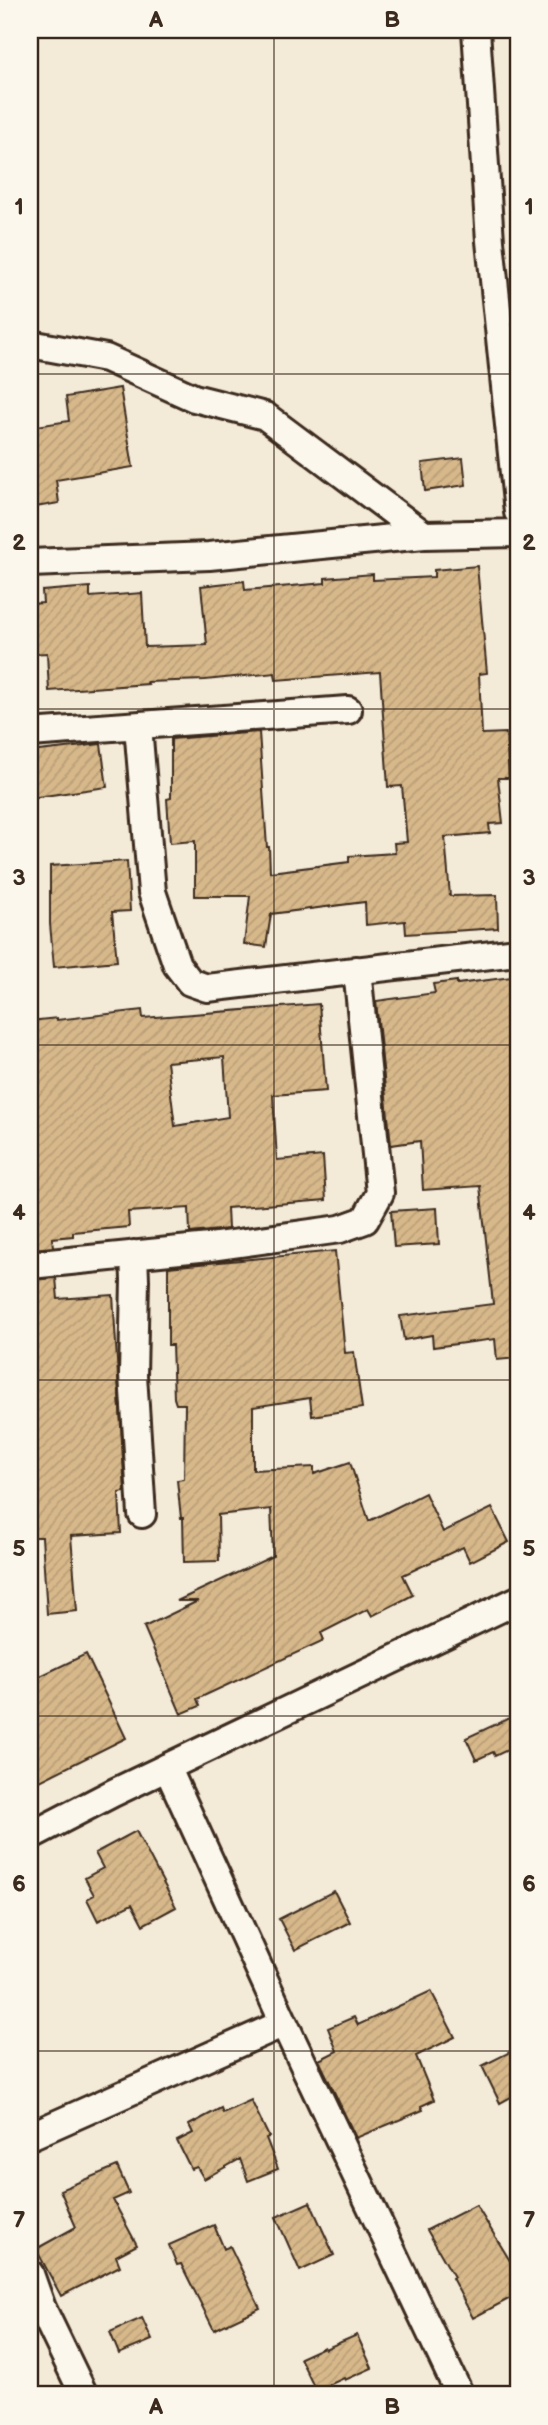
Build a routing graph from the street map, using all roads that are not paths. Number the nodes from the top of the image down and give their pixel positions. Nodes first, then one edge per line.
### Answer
1 (476, 30) edge
2 (30, 344) edge
3 (518, 512) edge
4 (518, 533) edge
5 (424, 536) junction
6 (30, 563) edge
7 (348, 710) dead end
8 (138, 726) junction
9 (30, 733) edge
10 (518, 952) edge
11 (357, 970) junction
12 (134, 1254) junction
13 (30, 1265) edge
14 (142, 1514) dead end
15 (518, 1600) edge
16 (167, 1767) junction
17 (30, 1836) edge
18 (284, 2023) junction
19 (30, 2136) edge
20 (30, 2274) edge
21 (84, 2395) edge
22 (460, 2395) edge

1 - 3 street
2 - 5 street
4 - 5 street
5 - 6 street
7 - 8 street
8 - 9 street
8 - 11 street
10 - 11 street
11 - 12 street
12 - 13 street
12 - 14 street
15 - 16 street
16 - 17 street
16 - 18 street
18 - 19 street
18 - 22 street
20 - 21 street

